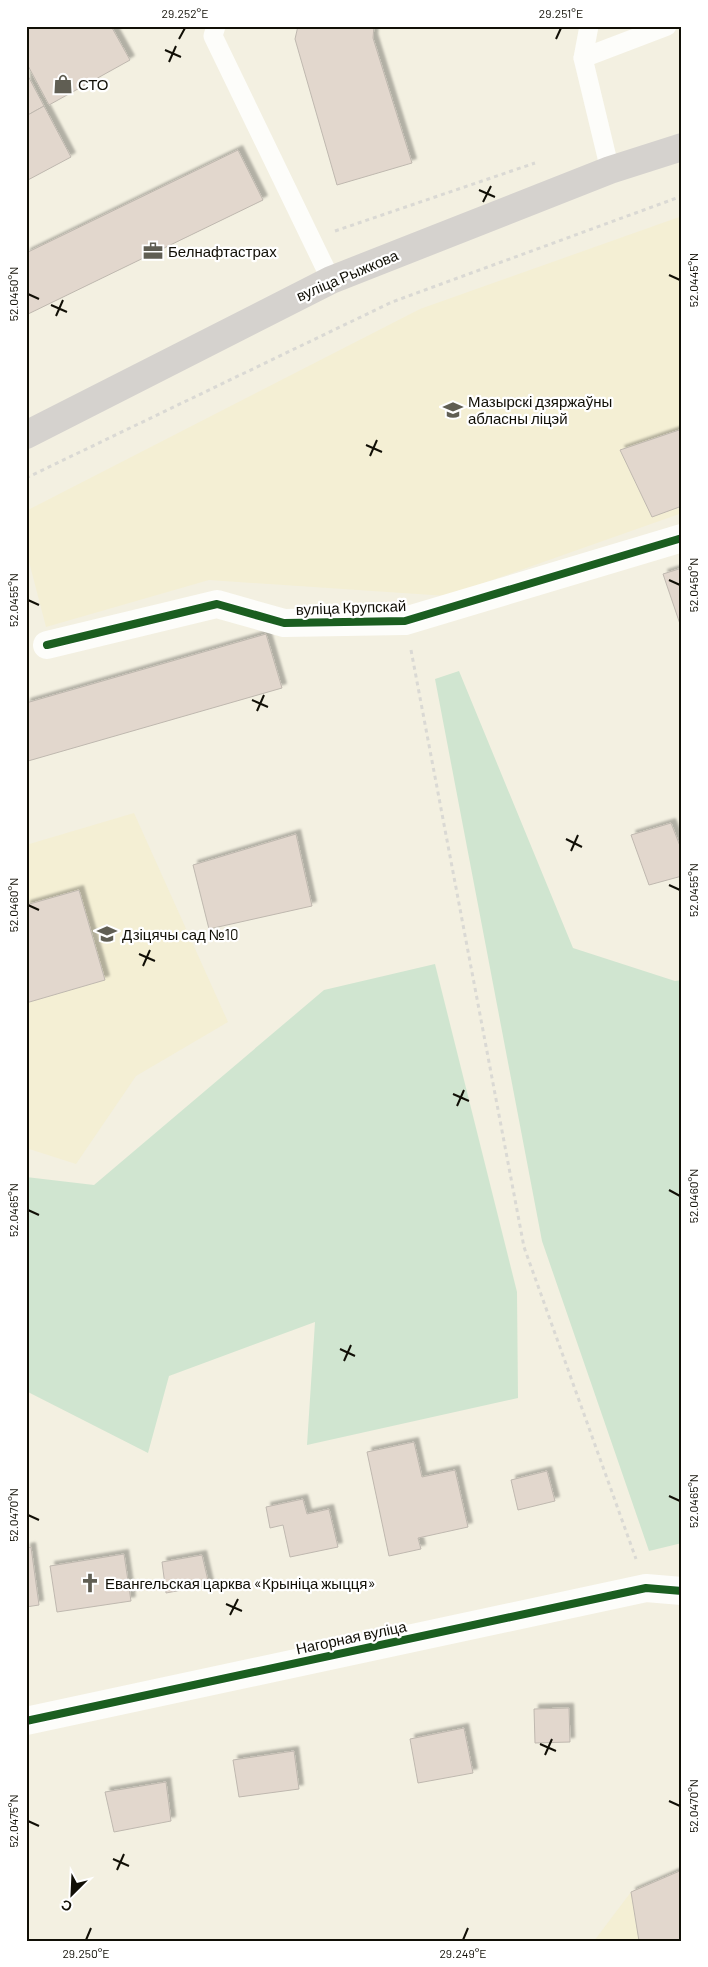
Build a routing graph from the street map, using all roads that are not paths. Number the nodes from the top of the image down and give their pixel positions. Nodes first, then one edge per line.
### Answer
1 (216, 26) edge
2 (589, 26) edge
3 (667, 26) edge
4 (583, 58) junction
5 (682, 147) edge
6 (610, 170) junction
7 (330, 280) junction
8 (26, 435) edge
9 (682, 538) edge
10 (47, 645) dead end
11 (682, 1591) edge
12 (26, 1721) edge

1 - 7 lane
2 - 4 lane
3 - 4 lane
4 - 6 lane
5 - 6 main road, вуліца Рыжкова
6 - 7 main road, вуліца Рыжкова
7 - 8 main road, вуліца Рыжкова
9 - 10 street, вуліца Крупскай
11 - 12 street, Нагорная вуліца

